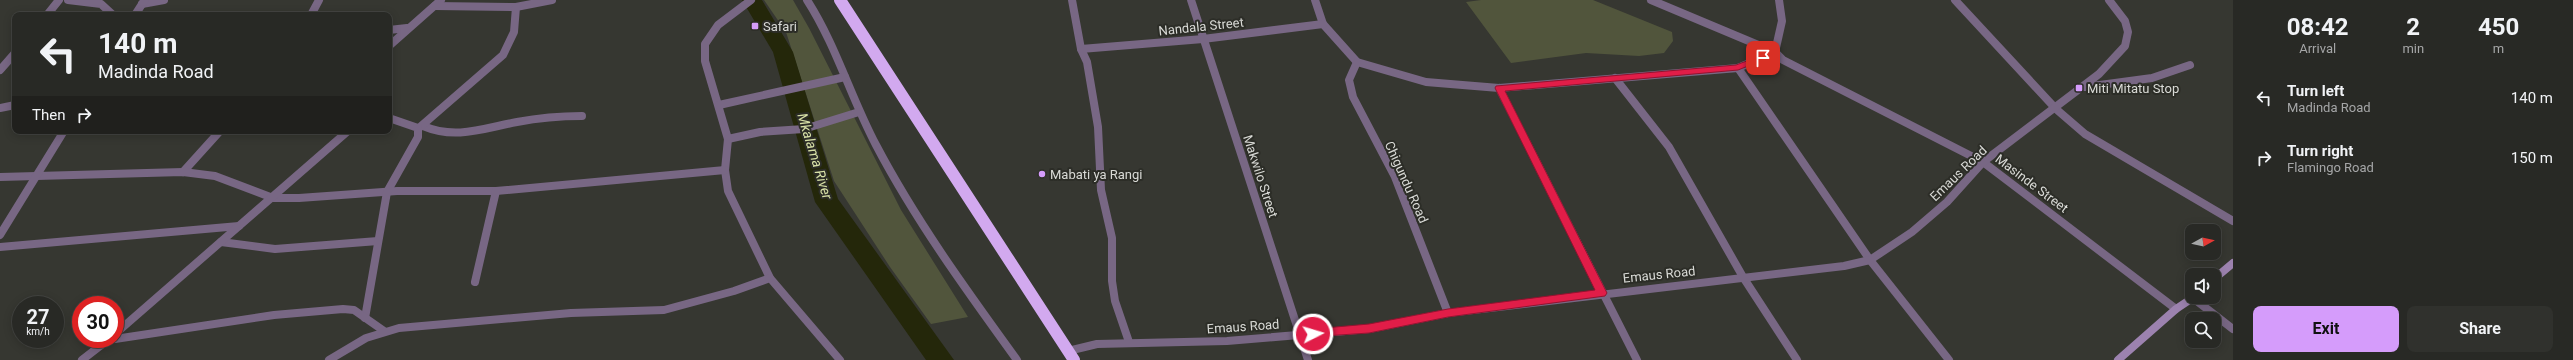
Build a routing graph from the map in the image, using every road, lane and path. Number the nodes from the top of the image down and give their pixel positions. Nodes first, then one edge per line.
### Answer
1 (59, 0) edge
2 (68, 0) edge
3 (164, 0) edge
4 (319, 0) edge
5 (441, 0) edge
6 (552, 0) edge
7 (751, 0) edge
8 (807, 0) edge
9 (840, 0) edge
10 (1072, 0) edge
11 (1191, 0) edge
12 (1315, 0) edge
13 (1651, 0) edge
14 (1779, 0) edge
15 (1955, 0) edge
16 (2109, 0) edge
17 (144, 2) edge
18 (436, 6) junction
19 (516, 7) junction
20 (49, 12) edge
21 (110, 12) edge
22 (138, 12) edge
23 (313, 12) edge
24 (1323, 24) junction
25 (407, 28) junction
26 (392, 30) edge
27 (1203, 39) junction
28 (392, 43) edge
29 (1081, 49) junction
30 (1775, 52) junction
31 (12, 56) edge
32 (1357, 62) junction
33 (2190, 65) dead end
34 (1738, 68) junction
35 (0, 70) edge
36 (845, 77) junction
37 (1615, 78) junction
38 (2085, 87) junction
39 (1499, 88) junction
40 (719, 105) junction
41 (12, 106) edge
42 (0, 108) edge
43 (2056, 108) junction
44 (859, 112) junction
45 (582, 116) dead end
46 (392, 119) edge
47 (421, 127) junction
48 (62, 134) edge
49 (217, 134) edge
50 (345, 134) edge
51 (728, 139) junction
52 (1984, 162) junction
53 (725, 170) junction
54 (183, 172) junction
55 (37, 175) junction
56 (0, 177) edge
57 (496, 191) junction
58 (387, 192) junction
59 (273, 198) junction
60 (2233, 220) edge
61 (240, 226) junction
62 (0, 235) edge
63 (378, 241) junction
64 (221, 242) junction
65 (0, 247) edge
66 (1870, 260) junction
67 (2233, 263) edge
68 (2221, 274) edge
69 (1743, 277) junction
70 (770, 278) junction
71 (475, 282) dead end
72 (1602, 293) junction
73 (2185, 304) edge
74 (2202, 304) edge
75 (2176, 309) junction
76 (1448, 313) junction
77 (365, 318) junction
78 (124, 327) edge
79 (2233, 329) edge
80 (384, 331) junction
81 (1299, 335) junction
82 (124, 336) edge
83 (1129, 342) junction
84 (98, 348) edge
85 (1071, 356) edge
86 (82, 360) edge
87 (329, 360) edge
88 (840, 360) edge
89 (1017, 360) edge
90 (1308, 360) edge
91 (1637, 360) edge
92 (1797, 360) edge
93 (1949, 360) edge
94 (2118, 360) edge

1 - 20 street
2 - 21 street
3 - 17 street
4 - 23 street
5 - 18 street
6 - 19 street
7 - 40 street
8 - 36 street
9 - 85 highway
10 - 29 street
11 - 27 street, Makwilo Street
12 - 24 street
13 - 30 street, Masinde Street
14 - 30 street
15 - 43 street
16 - 38 street, Emaus Road
17 - 22 street
18 - 19 street
18 - 25 street
19 - 47 street
24 - 27 street, Nandala Street
24 - 32 street
25 - 26 street
25 - 28 street
27 - 29 street, Nandala Street
27 - 81 street, Makwilo Street
29 - 83 street
30 - 34 street
30 - 52 street, Masinde Street
31 - 35 street
32 - 39 street
32 - 76 street, Chigundu Road
33 - 38 street
34 - 37 street
34 - 66 street
36 - 40 street
36 - 44 street
37 - 39 street
37 - 69 street
38 - 43 street, Emaus Road
39 - 72 street
40 - 51 street
41 - 42 street
43 - 52 street, Emaus Road
43 - 60 street
44 - 51 street
44 - 89 street
45 - 47 street
46 - 47 street
47 - 58 street
48 - 55 street
49 - 54 street
50 - 59 street
51 - 53 street
52 - 66 street, Emaus Road
52 - 75 street, Masinde Street
53 - 57 street
53 - 70 street
54 - 55 street
54 - 59 street
55 - 56 street
55 - 62 street
57 - 58 street
57 - 71 street
58 - 59 street
58 - 63 street
59 - 61 street
61 - 64 street
61 - 65 street
63 - 64 street
63 - 77 street
64 - 78 street
66 - 69 street, Emaus Road
66 - 93 street
67 - 68 street
69 - 72 street, Emaus Road
69 - 92 street
70 - 80 street
70 - 88 street
72 - 76 street, Emaus Road
72 - 91 street
73 - 75 street
74 - 79 street
75 - 94 street
76 - 81 street, Emaus Road
77 - 80 street
77 - 82 street
80 - 87 street
81 - 83 street, Emaus Road
81 - 90 street, Makwilo Street
83 - 85 street, Emaus Road
84 - 86 street

